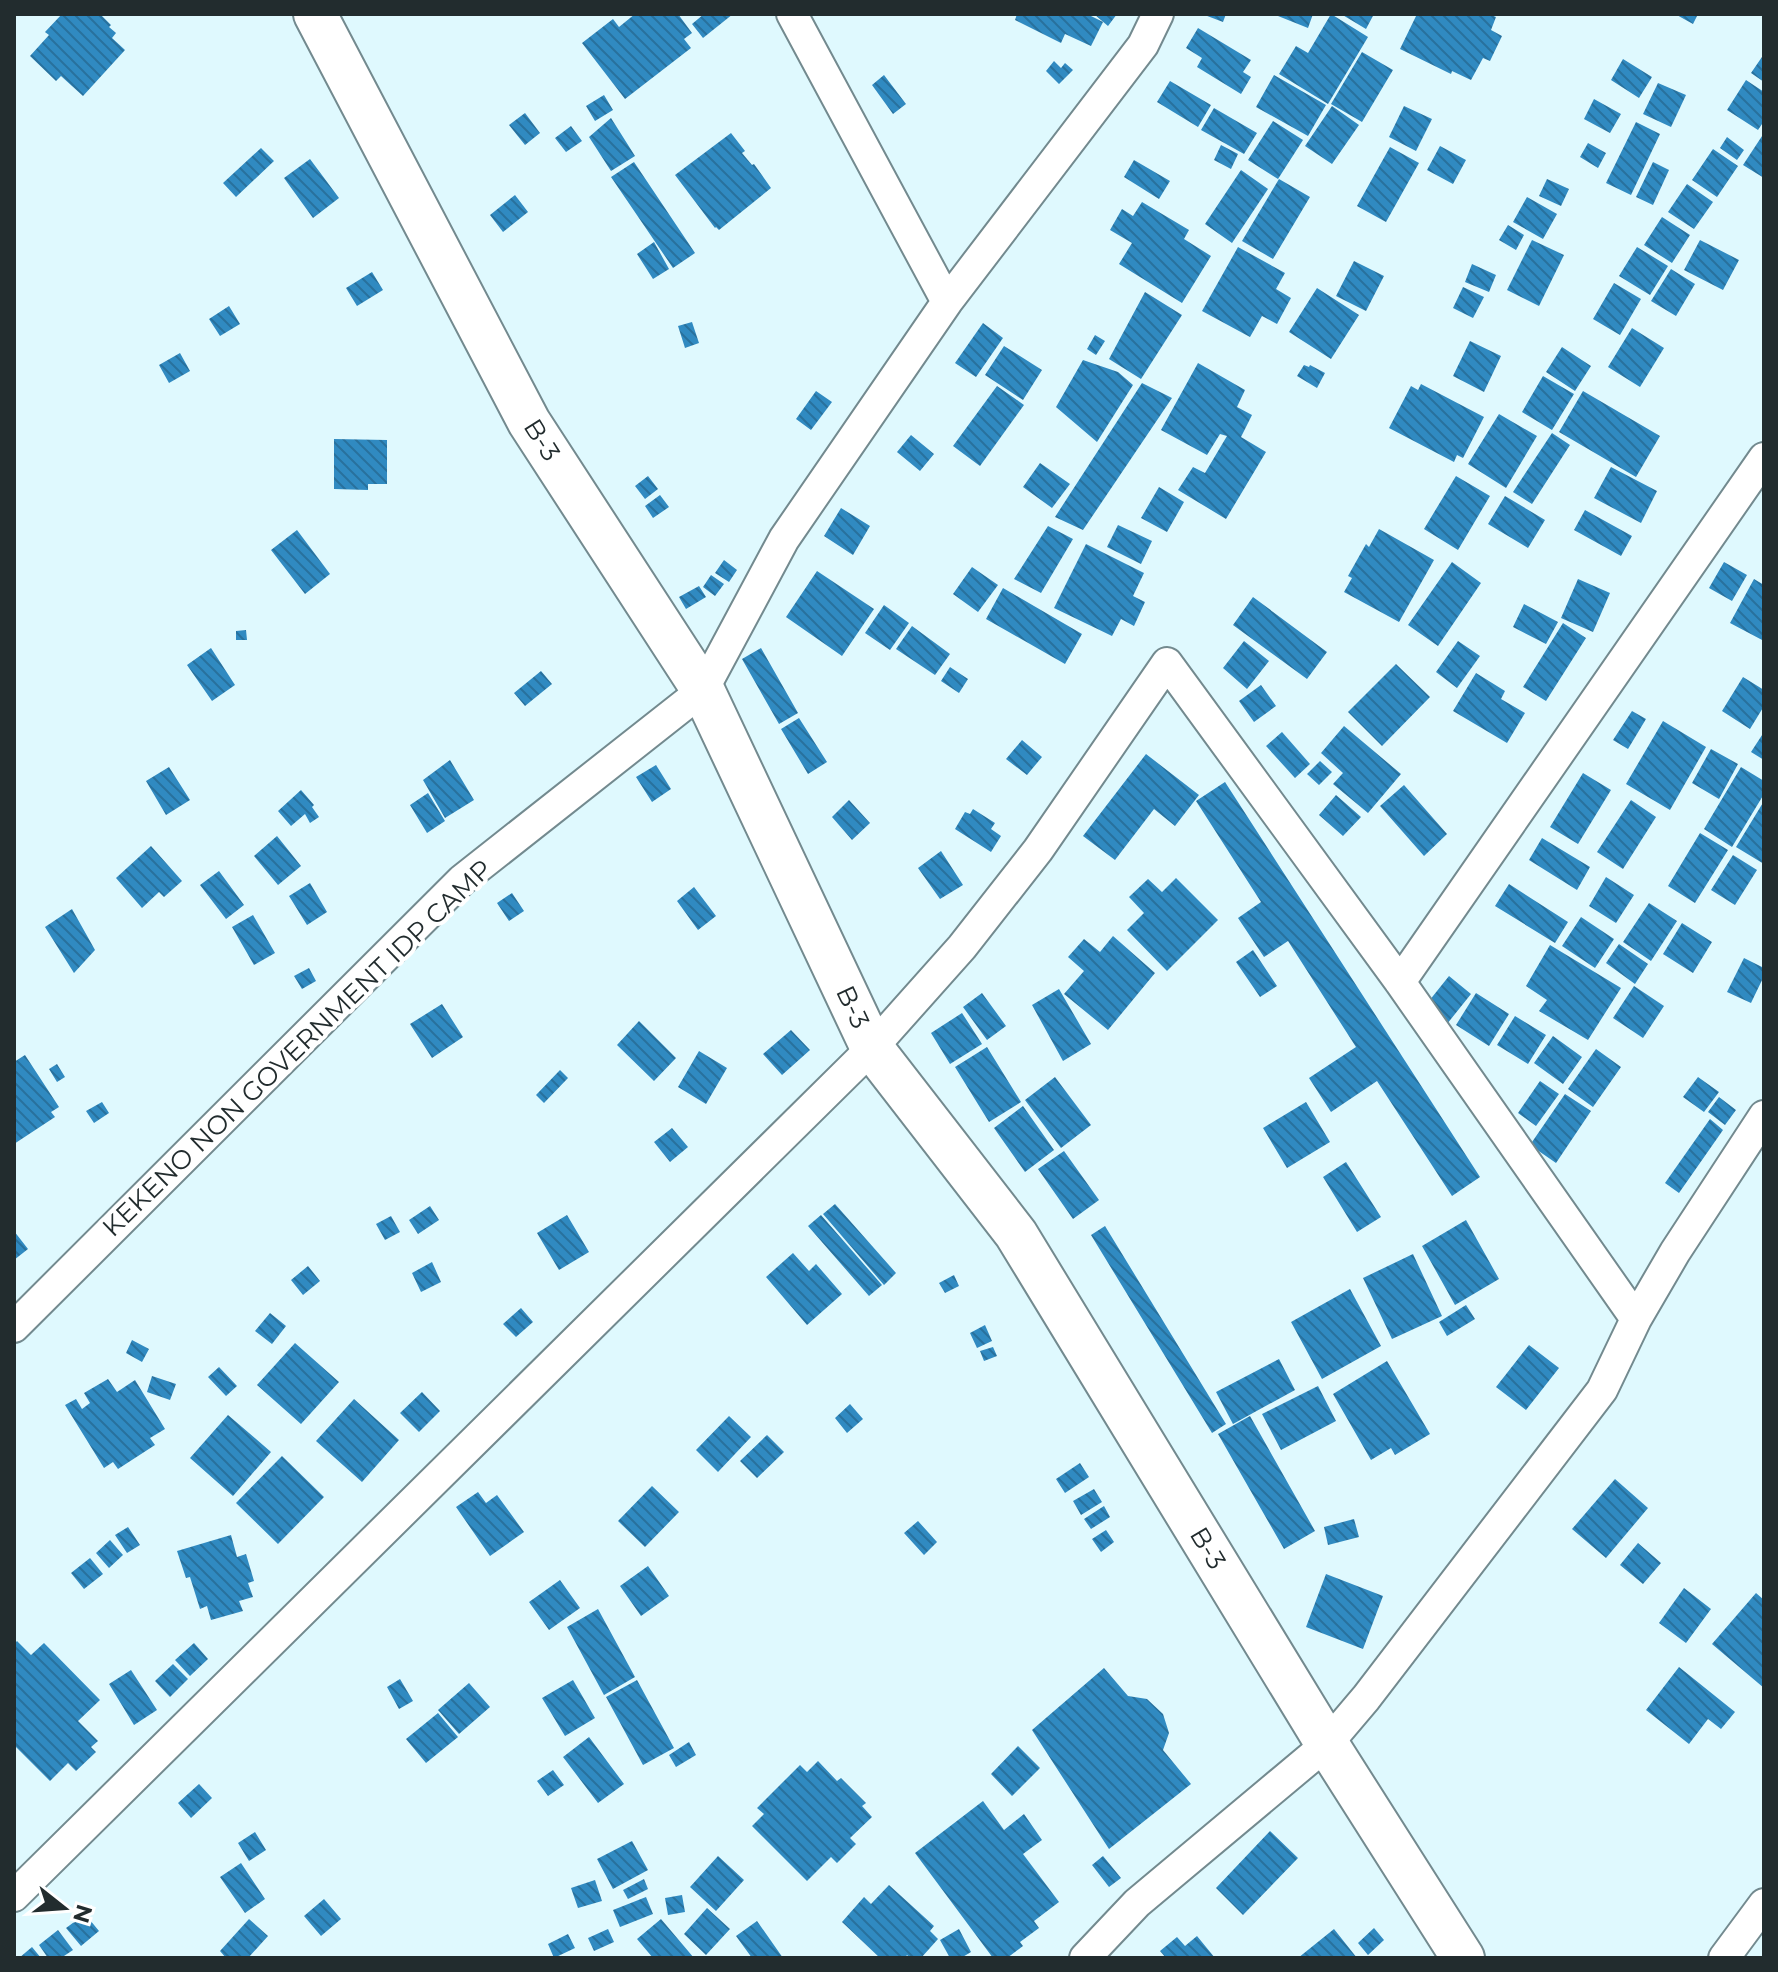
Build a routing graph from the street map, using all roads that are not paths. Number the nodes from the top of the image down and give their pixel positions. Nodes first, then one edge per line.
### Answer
1 (315, 14) edge
2 (792, 14) edge
3 (1158, 14) edge
4 (947, 302) junction
5 (1764, 458) edge
6 (703, 690) junction
7 (1400, 982) junction
8 (872, 1048) junction
9 (1764, 1116) edge
10 (1636, 1319) junction
11 (14, 1327) edge
12 (1327, 1744) junction
13 (14, 1896) edge
14 (1764, 1904) edge
15 (1085, 1958) edge
16 (1463, 1958) edge
17 (1724, 1958) edge

1 - 6 main road, B-3
2 - 4 street
3 - 4 street
4 - 6 street
5 - 7 street
6 - 8 main road, B-3
6 - 11 street, KEKENO NON GOVERNMENT IDP CAMP
7 - 8 street
7 - 10 street
8 - 12 main road, B-3
8 - 13 street
9 - 10 street
10 - 12 street
12 - 15 street
12 - 16 main road, B-3
14 - 17 street

